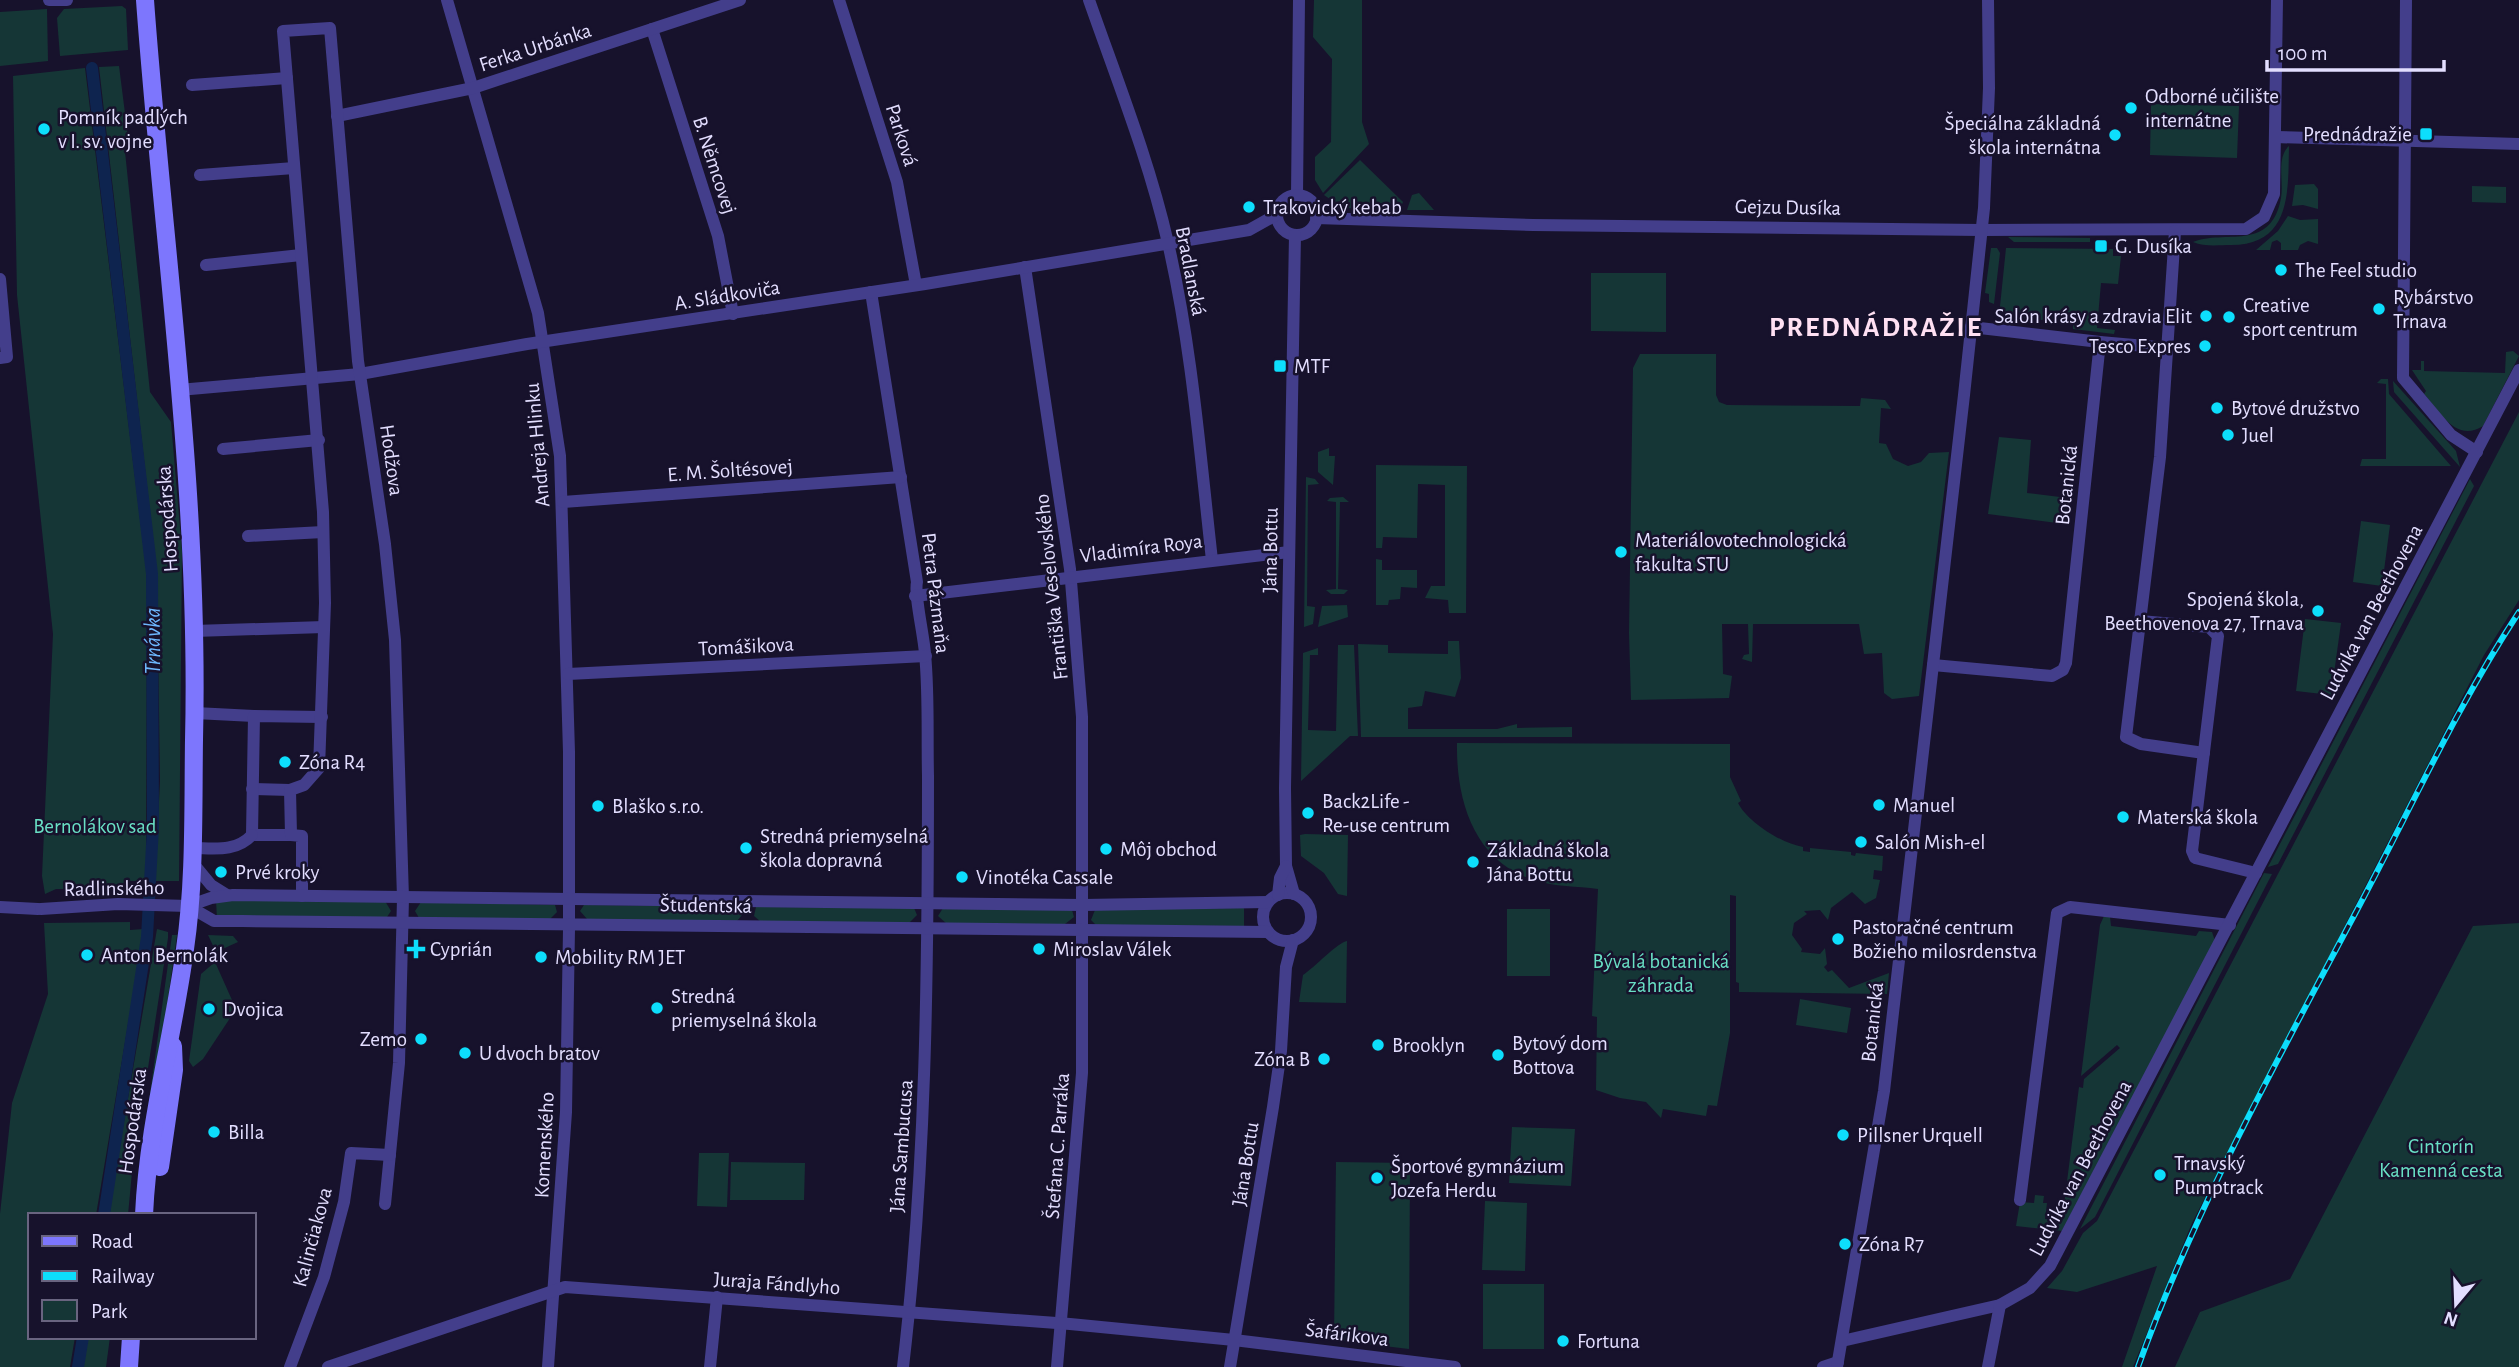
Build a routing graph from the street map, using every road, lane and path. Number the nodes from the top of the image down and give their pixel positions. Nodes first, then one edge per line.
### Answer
1 (67, 0) edge
2 (145, 0) edge
3 (447, 0) edge
4 (740, 0) edge
5 (839, 0) edge
6 (1089, 0) edge
7 (1299, 0) edge
8 (1988, 0) edge
9 (2277, 0) edge
10 (2406, 0) edge
11 (50, 1) edge
12 (652, 29) junction
13 (287, 78) junction
14 (192, 85) dead end
15 (473, 88) junction
16 (337, 116) junction
17 (2275, 137) junction
18 (2405, 141) junction
19 (2519, 144) edge
20 (294, 168) junction
21 (200, 175) dead end
22 (1297, 195) junction
23 (1276, 215) junction
24 (1316, 218) junction
25 (1981, 230) junction
26 (2175, 231) junction
27 (1295, 235) junction
28 (1168, 243) junction
29 (301, 255) junction
30 (206, 265) dead end
31 (1025, 267) junction
32 (0, 279) edge
33 (916, 285) junction
34 (871, 292) junction
35 (733, 314) junction
36 (1971, 327) junction
37 (545, 341) junction
38 (2100, 342) junction
39 (2168, 348) junction
40 (0, 358) edge
41 (2519, 370) edge
42 (360, 374) junction
43 (313, 377) junction
44 (179, 390) junction
45 (319, 440) junction
46 (223, 449) dead end
47 (2477, 452) junction
48 (901, 477) junction
49 (563, 502) junction
50 (324, 532) junction
51 (248, 536) dead end
52 (1289, 552) junction
53 (1212, 559) junction
54 (1071, 576) junction
55 (915, 596) junction
56 (2140, 621) junction
57 (324, 627) junction
58 (194, 631) junction
59 (926, 656) junction
60 (1933, 665) junction
61 (568, 674) junction
62 (195, 713) junction
63 (254, 716) junction
64 (323, 717) junction
65 (2204, 753) junction
66 (252, 789) junction
67 (290, 790) junction
68 (252, 835) junction
69 (291, 835) junction
70 (191, 854) junction
71 (1286, 866) junction
72 (2256, 873) junction
73 (1294, 894) junction
74 (227, 895) junction
75 (302, 896) junction
76 (403, 898) junction
77 (1273, 898) junction
78 (569, 900) junction
79 (928, 903) junction
80 (1083, 905) junction
81 (188, 906) junction
82 (0, 907) edge
83 (402, 922) junction
84 (569, 923) junction
85 (2230, 925) junction
86 (928, 926) junction
87 (1082, 928) junction
88 (1272, 935) junction
89 (1293, 940) junction
90 (1286, 967) junction
91 (173, 1035) junction
92 (390, 1155) junction
93 (2020, 1200) dead end
94 (386, 1204) dead end
95 (144, 1213) edge
96 (152, 1213) edge
97 (555, 1290) junction
98 (717, 1297) junction
99 (2000, 1305) junction
100 (909, 1312) junction
101 (1062, 1323) junction
102 (131, 1339) edge
103 (1234, 1340) junction
104 (1842, 1341) junction
105 (1837, 1365) edge
106 (129, 1367) edge
107 (290, 1367) edge
108 (328, 1367) edge
109 (548, 1367) edge
110 (710, 1367) edge
111 (903, 1367) edge
112 (1057, 1367) edge
113 (1230, 1367) edge
114 (1455, 1367) edge
115 (1823, 1367) edge
116 (1988, 1367) edge

1 - 11 street
2 - 44 street, Hospodárska
3 - 15 street, Andreja Hlinku
4 - 12 street, Ferka Urbánka
5 - 33 street, Parková
6 - 28 street, Bradlanská
7 - 22 street
8 - 25 street, Botanická
9 - 17 street
10 - 18 street
12 - 15 street, Ferka Urbánka
12 - 35 street, B. Němcovej
13 - 14 street
13 - 16 street, Hodžova
13 - 20 street
15 - 16 street, Ferka Urbánka
15 - 37 street, Andreja Hlinku
16 - 42 street, Hodžova
17 - 18 street
17 - 26 street, Gejzu Dusíka
18 - 19 street
18 - 47 street
20 - 21 street
20 - 29 street
22 - 23 street
22 - 24 street
23 - 27 street
23 - 28 street, A. Sládkoviča
24 - 25 street, Gejzu Dusíka
24 - 27 street
25 - 26 street, Gejzu Dusíka
25 - 36 street, Botanická
26 - 39 street
27 - 52 street, Jána Bottu
28 - 31 street, A. Sládkoviča
28 - 53 street, Bradlanská
29 - 30 street
29 - 43 street
31 - 33 street, A. Sládkoviča
31 - 54 street, Františka Veselovského
32 - 40 street
33 - 34 street, A. Sládkoviča
34 - 35 street, A. Sládkoviča
34 - 48 street, Petra Pázmaňa
35 - 37 street, A. Sládkoviča
36 - 38 street
36 - 60 street, Botanická
37 - 42 street, A. Sládkoviča
37 - 49 street, Andreja Hlinku
38 - 39 street
38 - 60 street, Botanická
39 - 56 street
41 - 47 street, Ludvika van Beethovena
42 - 43 street, A. Sládkoviča
42 - 76 street, Hodžova
43 - 44 street, A. Sládkoviča
43 - 45 street
44 - 58 street, Hospodárska
45 - 46 street
45 - 50 street
47 - 72 street, Ludvika van Beethovena
48 - 49 street, E. M. Šoltésovej
48 - 55 street, Petra Pázmaňa
49 - 61 street, Andreja Hlinku
50 - 51 street
50 - 57 street
52 - 53 street, Vladimíra Roya
52 - 71 street, Jána Bottu
53 - 54 street, Vladimíra Roya
54 - 55 street, Vladimíra Roya
54 - 80 street, Františka Veselovského
55 - 59 street, Petra Pázmaňa
56 - 65 street
56 - 65 street
57 - 58 street
57 - 64 street
58 - 62 street, Hospodárska
59 - 61 street, Tomášikova
59 - 79 street, Petra Pázmaňa
60 - 104 street, Botanická
61 - 78 street, Andreja Hlinku
62 - 63 street
62 - 70 street, Hospodárska
63 - 64 street
63 - 66 street
64 - 67 street
65 - 72 street
66 - 67 street
66 - 68 street
67 - 69 street
68 - 69 street
68 - 70 street
69 - 75 street
70 - 74 street
70 - 81 street, Hospodárska
71 - 73 street, Jána Bottu
71 - 77 street, Jána Bottu
72 - 85 street, Ludvika van Beethovena
73 - 77 street
73 - 89 street, Jána Bottu
74 - 75 street, Študentská
74 - 81 street, Študentská
75 - 76 street, Študentská
76 - 78 street, Študentská
76 - 83 street, Hodžova
77 - 80 street, Študentská
77 - 88 street, Jána Bottu
78 - 79 street, Študentská
78 - 84 street, Komenského
79 - 80 street, Študentská
79 - 86 street, Petra Pázmaňa
80 - 87 street, Františka Veselovského
81 - 82 street, Radlinského
81 - 83 street, Študentská
81 - 91 street, Hospodárska
83 - 84 street, Študentská
83 - 92 street
84 - 86 street, Študentská
84 - 97 street, Komenského
85 - 93 street, Ludvika van Beethovena
85 - 99 street, Ludvika van Beethovena
86 - 87 street, Študentská
86 - 100 street, Jána Sambucusa
87 - 88 street, Študentská
87 - 101 street, Štefana C. Parráka
88 - 89 street
88 - 90 street, Jána Bottu
89 - 90 street, Jána Bottu
90 - 103 street, Jána Bottu
91 - 95 street, Hospodárska
91 - 96 street, Hospodárska
92 - 94 street
92 - 107 street, Kalinčiakova
97 - 98 street, Juraja Fándlyho
97 - 108 street, Juraja Fándlyho
97 - 109 street, Komenského
98 - 100 street, Juraja Fándlyho
98 - 110 street
99 - 104 street, Ludvika van Beethovena
99 - 116 street
100 - 101 street, Juraja Fándlyho
100 - 111 street, Jána Sambucusa
101 - 103 street, Juraja Fándlyho
101 - 112 street, Štefana C. Parráka
102 - 106 street
103 - 113 street, Jána Bottu
103 - 114 street, Šafárikova
104 - 105 street
105 - 115 street

